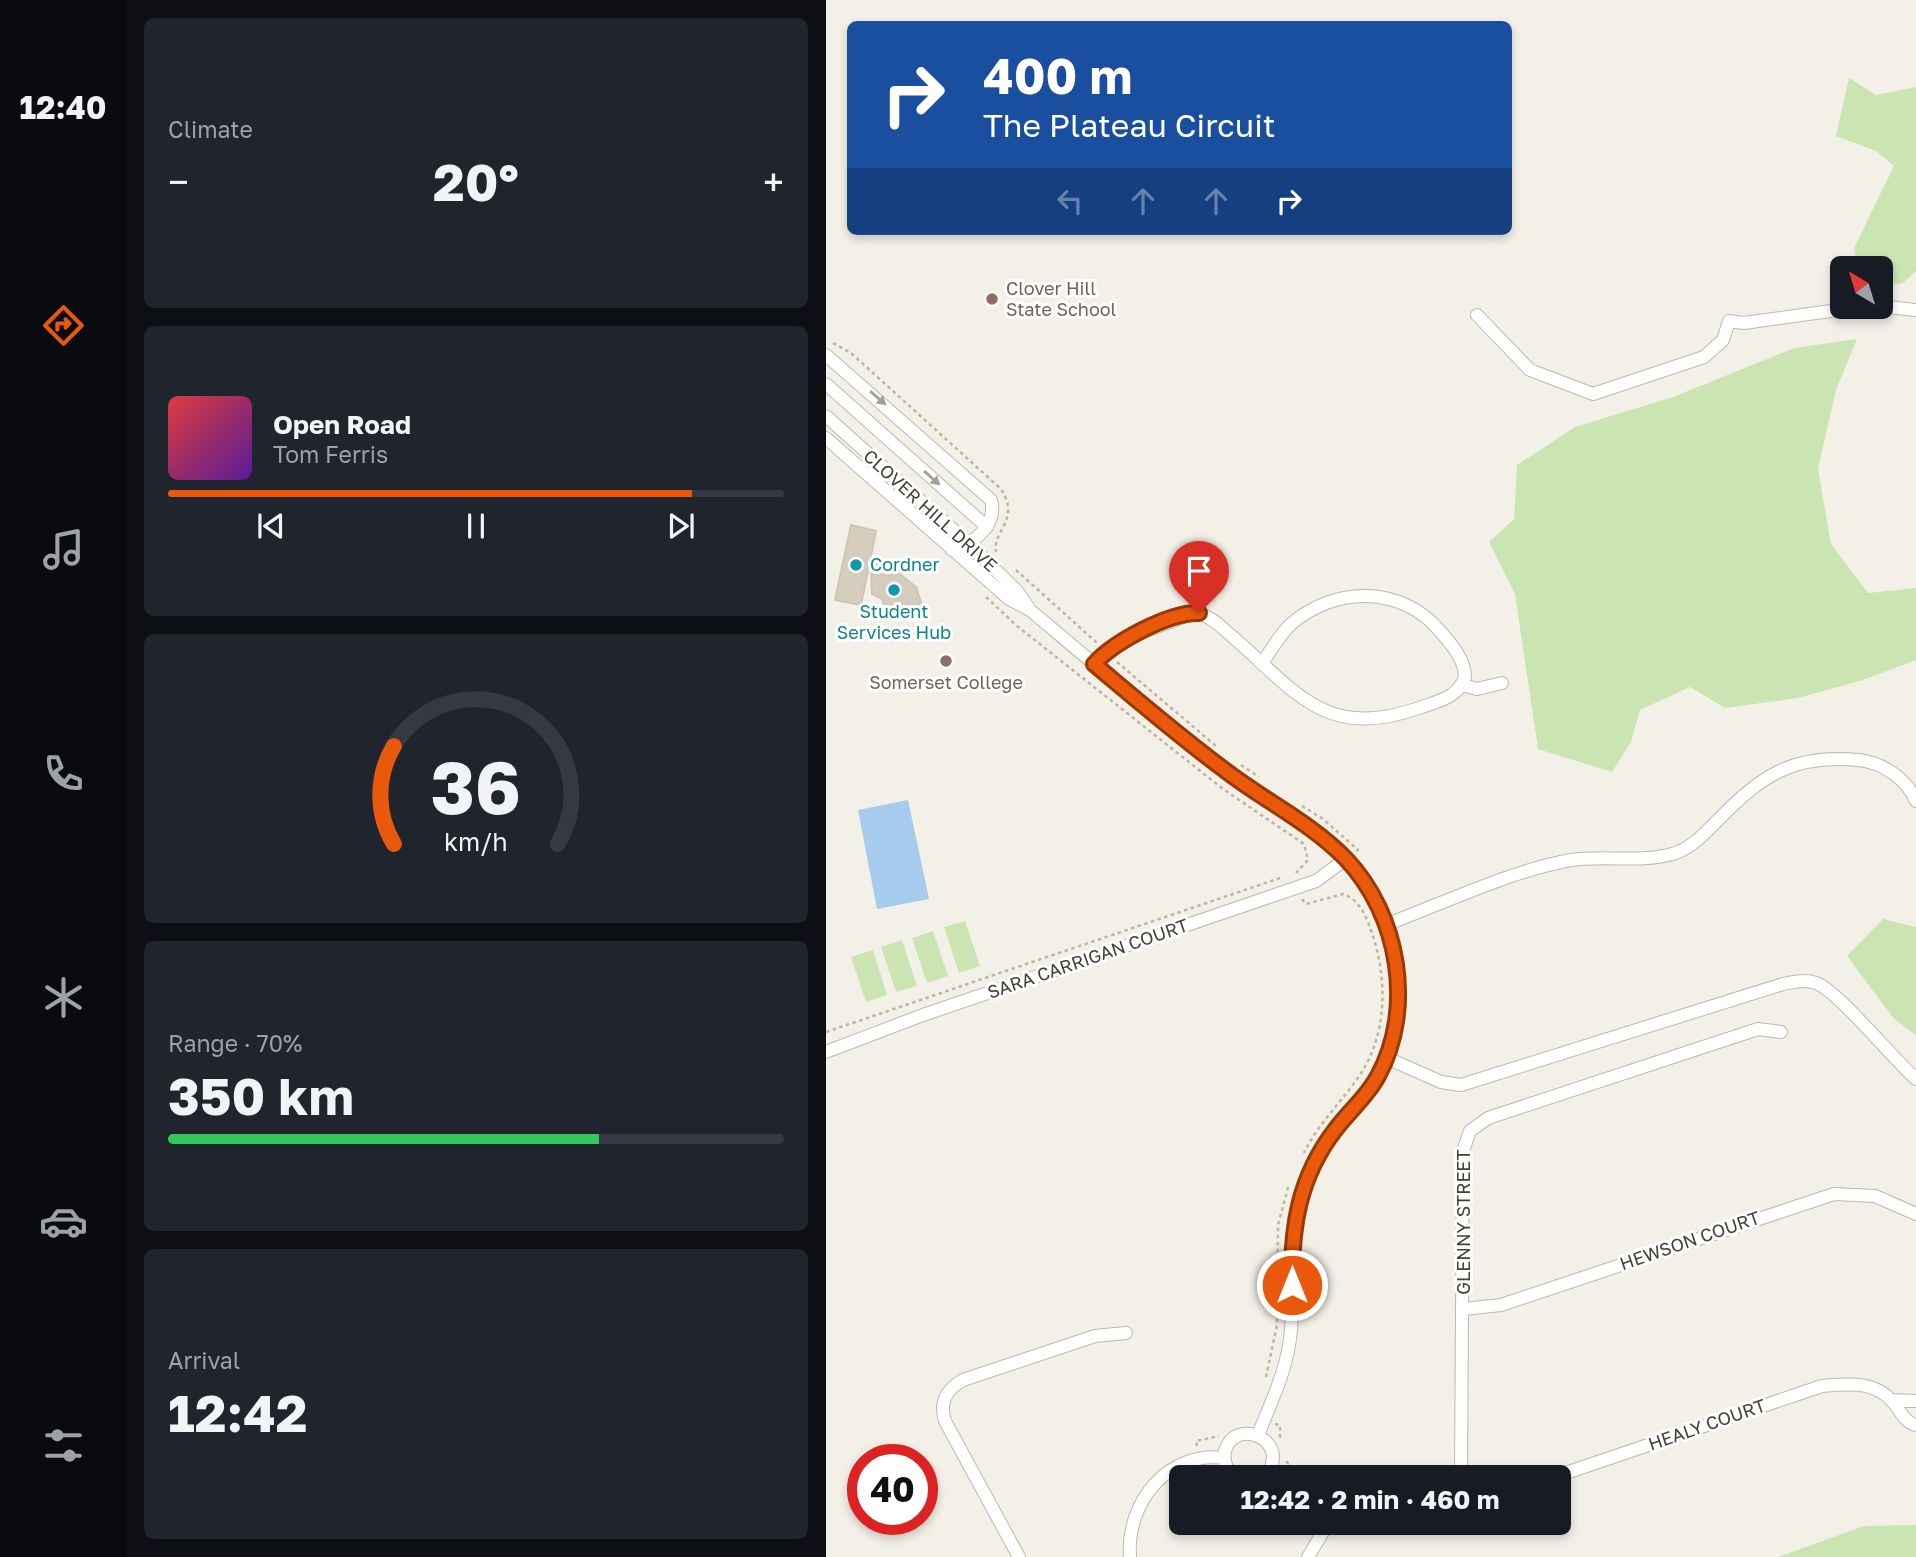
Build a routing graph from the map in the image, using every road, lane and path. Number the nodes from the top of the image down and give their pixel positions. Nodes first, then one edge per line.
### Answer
1 (1894, 308) edge
2 (1916, 310) edge
3 (1830, 311) edge
4 (1477, 315) dead end
5 (826, 343) edge
6 (826, 355) edge
7 (826, 384) edge
8 (826, 416) edge
9 (826, 438) edge
10 (987, 527) junction
11 (969, 544) junction
12 (951, 549) junction
13 (998, 554) dead end
14 (1008, 563) dead end
15 (984, 595) dead end
16 (1030, 610) junction
17 (1105, 651) junction
18 (1262, 663) junction
19 (1094, 664) junction
20 (1502, 683) dead end
21 (1462, 685) junction
22 (1219, 748) dead end
23 (1239, 763) dead end
24 (1261, 778) dead end
25 (1916, 801) edge
26 (1295, 802) dead end
27 (1346, 859) junction
28 (1301, 895) dead end
29 (1385, 925) junction
30 (826, 1032) edge
31 (1781, 1032) dead end
32 (826, 1052) edge
33 (1387, 1058) junction
34 (1916, 1079) edge
35 (1301, 1159) dead end
36 (1292, 1179) dead end
37 (1916, 1214) edge
38 (1463, 1308) junction
39 (1126, 1333) dead end
40 (1264, 1383) dead end
41 (1892, 1400) junction
42 (1916, 1401) edge
43 (1916, 1425) edge
44 (1258, 1435) junction
45 (1224, 1458) junction
46 (1228, 1465) edge
47 (1271, 1465) edge
48 (1461, 1465) edge
49 (1571, 1471) edge
50 (1321, 1535) edge
51 (1019, 1557) edge
52 (1130, 1557) edge
53 (1308, 1557) edge

1 - 2 street
3 - 4 street
5 - 13 path
6 -> 10 street
7 -> 10 street
8 - 11 street, CLOVER HILL DRIVE
9 - 12 street, CLOVER HILL DRIVE
10 - 11 street
11 - 12 street
11 - 16 street, CLOVER HILL DRIVE
12 - 16 street, CLOVER HILL DRIVE
14 - 17 path
15 - 30 path
16 - 19 street, CLOVER HILL DRIVE
17 - 18 street
17 - 19 street
17 - 22 path
18 - 21 street
18 - 21 street
19 - 27 street, CLOVER HILL DRIVE
20 - 21 street
23 - 24 path
25 - 29 street
26 - 27 path
27 - 29 street, CLOVER HILL DRIVE
27 - 32 street, SARA CARRIGAN COURT
28 - 35 path
29 - 33 street, CLOVER HILL DRIVE
31 - 38 street, GLENNY STREET
33 - 34 street
33 - 44 street, CLOVER HILL DRIVE
36 - 40 path
37 - 38 street, HEWSON COURT
38 - 48 street, GLENNY STREET
39 - 51 street
41 - 42 street
41 - 43 street
41 - 49 street, HEALY COURT
44 - 45 street
44 - 47 street
45 - 46 street
45 - 52 street
50 - 53 street

